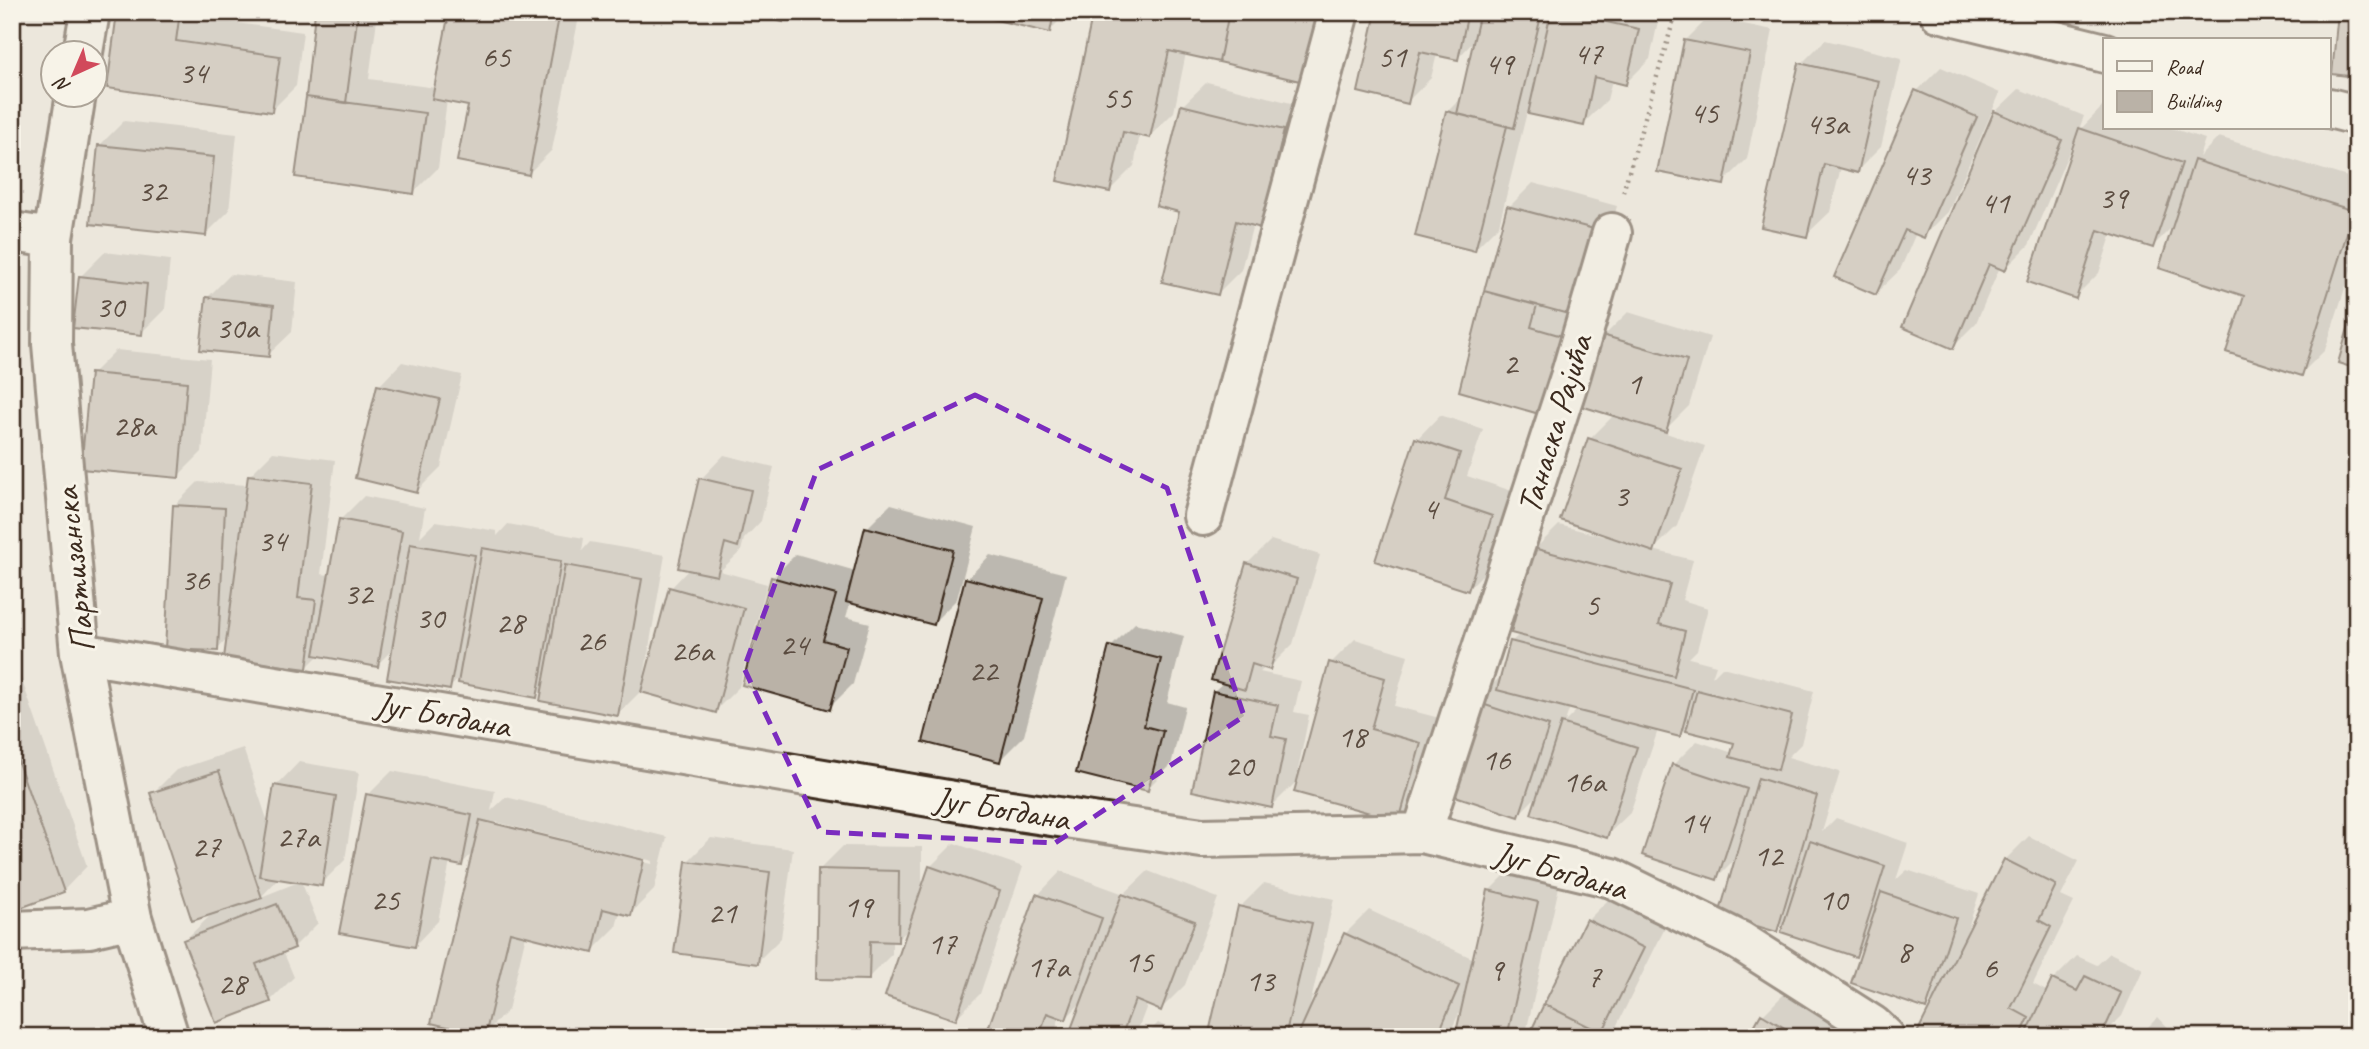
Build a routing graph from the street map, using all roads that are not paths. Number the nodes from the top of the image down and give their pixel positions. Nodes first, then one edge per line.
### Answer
1 (90, 12) edge
2 (1339, 12) edge
3 (1939, 12) edge
4 (85, 38) edge
5 (2103, 53) edge
6 (74, 108) edge
7 (2330, 108) edge
8 (2357, 115) edge
9 (12, 232) edge
10 (1612, 233) road end
11 (53, 238) junction
12 (1203, 516) dead end
13 (80, 653) junction
14 (1422, 833) junction
15 (132, 918) junction
16 (12, 931) edge
17 (169, 1037) edge
18 (1885, 1037) edge

1 - 4 street
2 - 12 street
3 - 5 street
6 - 11 street, Партизанска
7 - 8 street
9 - 11 street
10 - 14 street, Танаска Рајића
11 - 13 street, Партизанска
13 - 14 street, Југ Богдана
13 - 15 street, Партизанска
14 - 18 street, Југ Богдана
15 - 16 street
15 - 17 street, Партизанска

